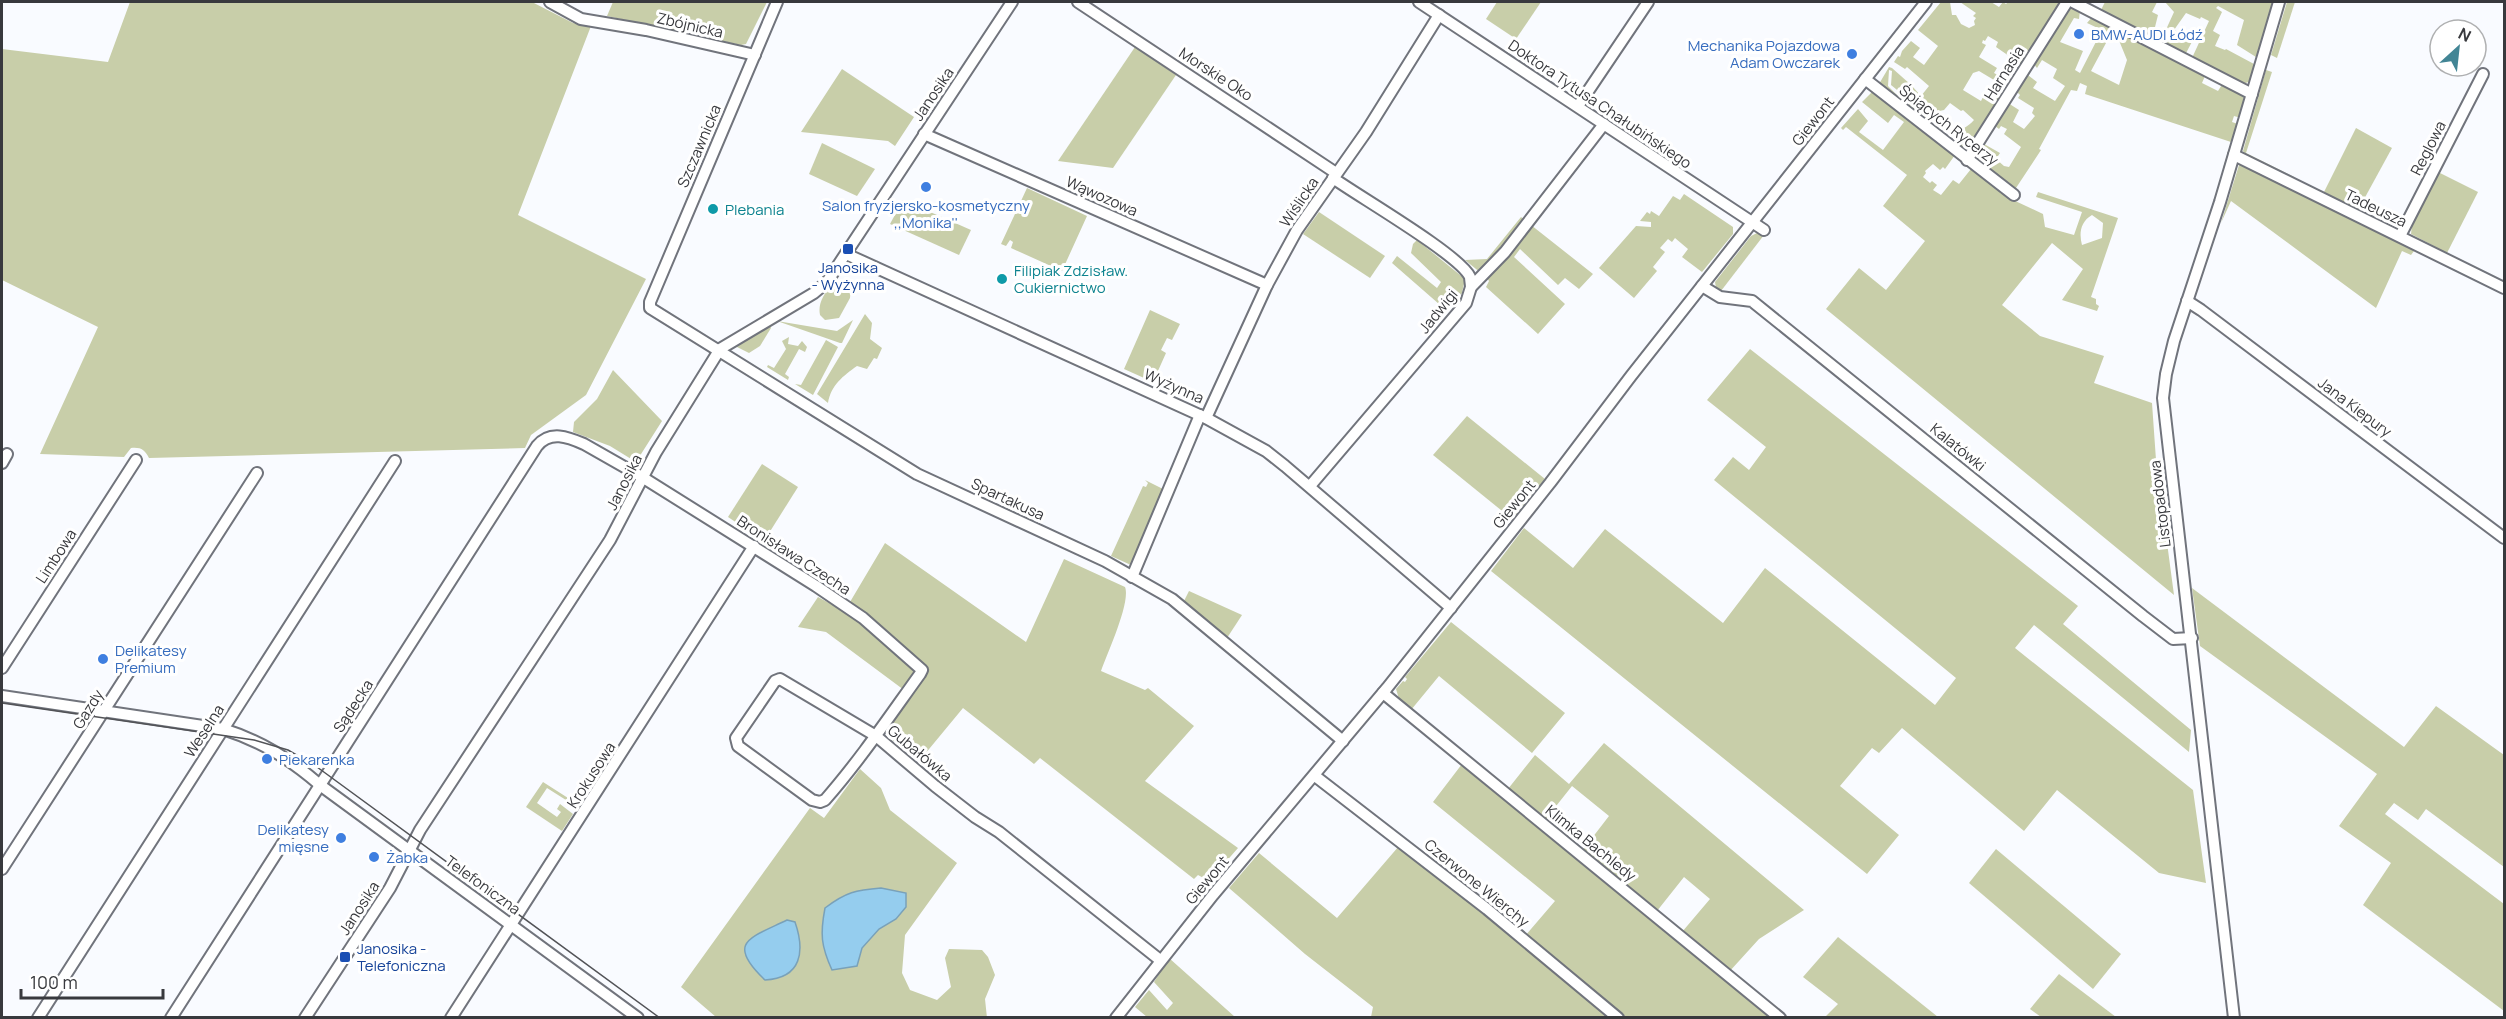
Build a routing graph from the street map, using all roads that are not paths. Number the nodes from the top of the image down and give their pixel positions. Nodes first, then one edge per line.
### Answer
1 (550, 2) edge
2 (777, 2) edge
3 (1012, 2) edge
4 (1078, 2) edge
5 (1419, 2) edge
6 (1647, 2) edge
7 (1926, 2) edge
8 (2067, 2) edge
9 (2073, 2) edge
10 (2279, 2) edge
11 (2098, 7) edge
12 (1439, 15) junction
13 (755, 56) junction
14 (2481, 78) edge
15 (1865, 79) junction
16 (2252, 94) junction
17 (1578, 106) junction
18 (1604, 124) junction
19 (924, 134) junction
20 (2234, 155) junction
21 (1967, 160) junction
22 (1334, 176) junction
23 (2014, 195) dead end
24 (1751, 224) junction
25 (1764, 230) dead end
26 (2400, 236) junction
27 (846, 254) junction
28 (1268, 285) junction
29 (1702, 286) junction
30 (1471, 287) junction
31 (2505, 288) edge
32 (650, 302) joint
33 (2187, 302) junction
34 (720, 349) junction
35 (1203, 416) junction
36 (541, 442) joint
37 (136, 460) dead end
38 (395, 461) dead end
39 (257, 473) dead end
40 (642, 477) junction
41 (1310, 486) junction
42 (2505, 538) edge
43 (754, 546) junction
44 (1132, 577) junction
45 (1451, 608) junction
46 (2192, 638) junction
47 (2, 668) edge
48 (1383, 693) junction
49 (2, 696) edge
50 (105, 712) junction
51 (223, 729) junction
52 (876, 736) junction
53 (1343, 741) junction
54 (1315, 776) junction
55 (320, 785) junction
56 (409, 850) junction
57 (2, 869) edge
58 (511, 924) junction
59 (1160, 960) junction
60 (38, 1017) edge
61 (171, 1017) edge
62 (305, 1017) edge
63 (451, 1017) edge
64 (638, 1017) edge
65 (1116, 1017) edge
66 (1618, 1017) edge
67 (1780, 1017) edge
68 (2234, 1017) edge

1 - 13 street, Zbójnicka
2 - 13 street, Szczawnicka
3 - 19 street, Janosika
4 - 22 street, Morskie Oko
5 - 12 street, Doktora Tytusa Chałubińskiego
6 - 17 street
7 - 15 street, Giewont
8 - 21 street, Harnasia
9 - 11 street
10 - 16 street, Listopadowa
11 - 16 street
12 - 17 street, Doktora Tytusa Chałubińskiego
12 - 22 street, Wiślicka
13 - 32 street, Szczawnicka
14 - 26 street, Reglowa
15 - 21 street, Śpiących Rycerzy
15 - 24 street, Giewont
16 - 20 street, Listopadowa
17 - 18 street, Doktora Tytusa Chałubińskiego
18 - 24 street, Doktora Tytusa Chałubińskiego
18 - 30 street, Jadwigi
19 - 27 street, Janosika
19 - 28 street, Wąwozowa
20 - 26 street, Tadeusza
20 - 33 street, Listopadowa
21 - 23 street, Śpiących Rycerzy
22 - 28 street, Wiślicka
22 - 30 street, Morskie Oko
24 - 25 street, Doktora Tytusa Chałubińskiego
24 - 29 street, Giewont
26 - 31 street, Tadeusza
27 - 34 street, Janosika
27 - 35 street, Wyżynna
28 - 35 street, Wiślicka
29 - 45 street, Giewont
29 - 46 street, Kalatówki
30 - 41 street, Jadwigi
32 - 34 street, Spartakusa
33 - 42 street, Jana Kiepury
33 - 46 street, Listopadowa
34 - 40 street, Janosika
34 - 44 street, Spartakusa
35 - 41 street, Wyżynna
35 - 44 street, Wiślicka
36 - 40 street, Bronisława Czecha
36 - 55 street, Sądecka
37 - 47 street, Limbowa
38 - 51 street, Weselna
39 - 50 street, Gazdy
40 - 43 street, Bronisława Czecha
40 - 56 street, Janosika
41 - 45 street, Wyżynna
43 - 52 street, Bronisława Czecha
43 - 58 street, Krokusowa
44 - 53 street, Spartakusa
45 - 48 street, Giewont
46 - 68 street, Listopadowa
48 - 53 street, Giewont
48 - 67 street, Klimka Bachledy
49 - 50 street, Telefoniczna
50 - 51 street, Telefoniczna
50 - 57 street, Gazdy
51 - 55 street, Telefoniczna
51 - 60 street, Weselna
52 - 52 street, Gubałówka
52 - 59 street, Gubałówka
53 - 54 street, Giewont
54 - 59 street, Giewont
54 - 66 street, Czerwone Wierchy
55 - 56 street, Telefoniczna
55 - 61 street, Sądecka
56 - 58 street, Telefoniczna
56 - 62 street, Janosika
58 - 63 street, Krokusowa
58 - 64 street, Telefoniczna
59 - 65 street, Giewont

